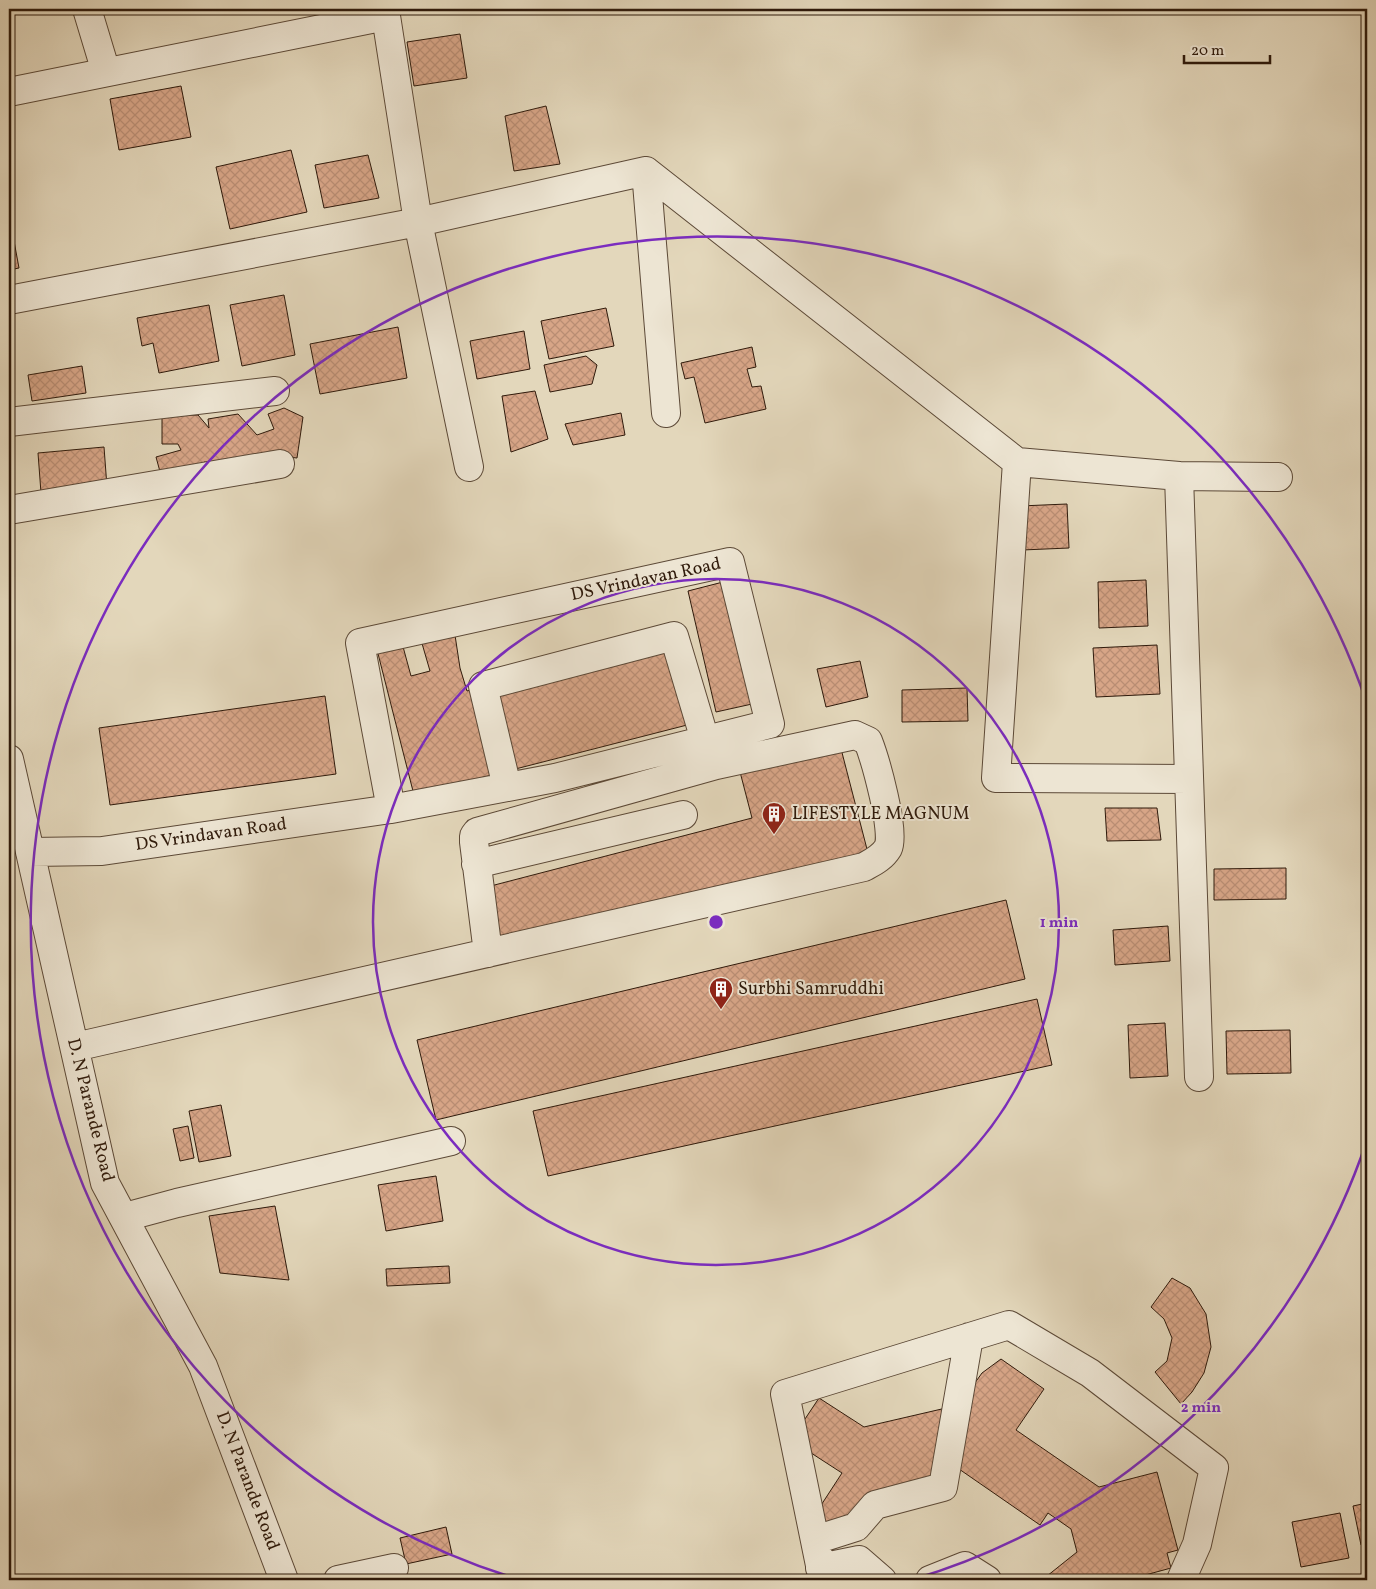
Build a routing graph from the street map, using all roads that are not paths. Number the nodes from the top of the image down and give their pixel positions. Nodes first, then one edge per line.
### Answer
1 (87, 9) edge
2 (106, 72) junction
3 (9, 92) edge
4 (646, 172) junction
5 (418, 222) junction
6 (9, 300) edge
7 (275, 391) dead end
8 (666, 413) dead end
9 (9, 422) edge
10 (1017, 462) junction
11 (280, 464) dead end
12 (469, 467) dead end
13 (1179, 476) junction
14 (1278, 477) dead end
15 (9, 510) edge
16 (705, 740) junction
17 (9, 758) edge
18 (1189, 779) junction
19 (506, 787) junction
20 (391, 809) junction
21 (684, 815) dead end
22 (30, 852) junction
23 (476, 864) junction
24 (488, 953) junction
25 (74, 1047) junction
26 (1199, 1077) dead end
27 (451, 1142) dead end
28 (125, 1217) junction
29 (970, 1337) junction
30 (815, 1540) junction
31 (394, 1568) dead end
32 (821, 1574) edge
33 (284, 1580) edge
34 (338, 1580) edge
35 (882, 1580) edge
36 (930, 1580) edge
37 (987, 1580) edge
38 (1181, 1580) edge

1 - 2 street
2 - 3 street
2 - 5 street
4 - 5 street
4 - 8 street
4 - 10 street
5 - 6 street
5 - 12 street
7 - 9 street
10 - 13 street
10 - 18 street
11 - 15 street
13 - 14 street
13 - 18 street
16 - 19 street, DS Vrindavan Road
16 - 19 street
16 - 20 street, DS Vrindavan Road
17 - 22 street, D. N Parande Road
18 - 26 street
19 - 20 street, DS Vrindavan Road
20 - 22 street, DS Vrindavan Road
21 - 23 street
22 - 25 street, D. N Parande Road
23 - 24 street
23 - 24 street
24 - 25 street
25 - 28 street, D. N Parande Road
27 - 28 street
28 - 33 street, D. N Parande Road
29 - 30 street
29 - 30 street
29 - 38 street
30 - 32 street
31 - 34 street
32 - 35 street
36 - 37 street

